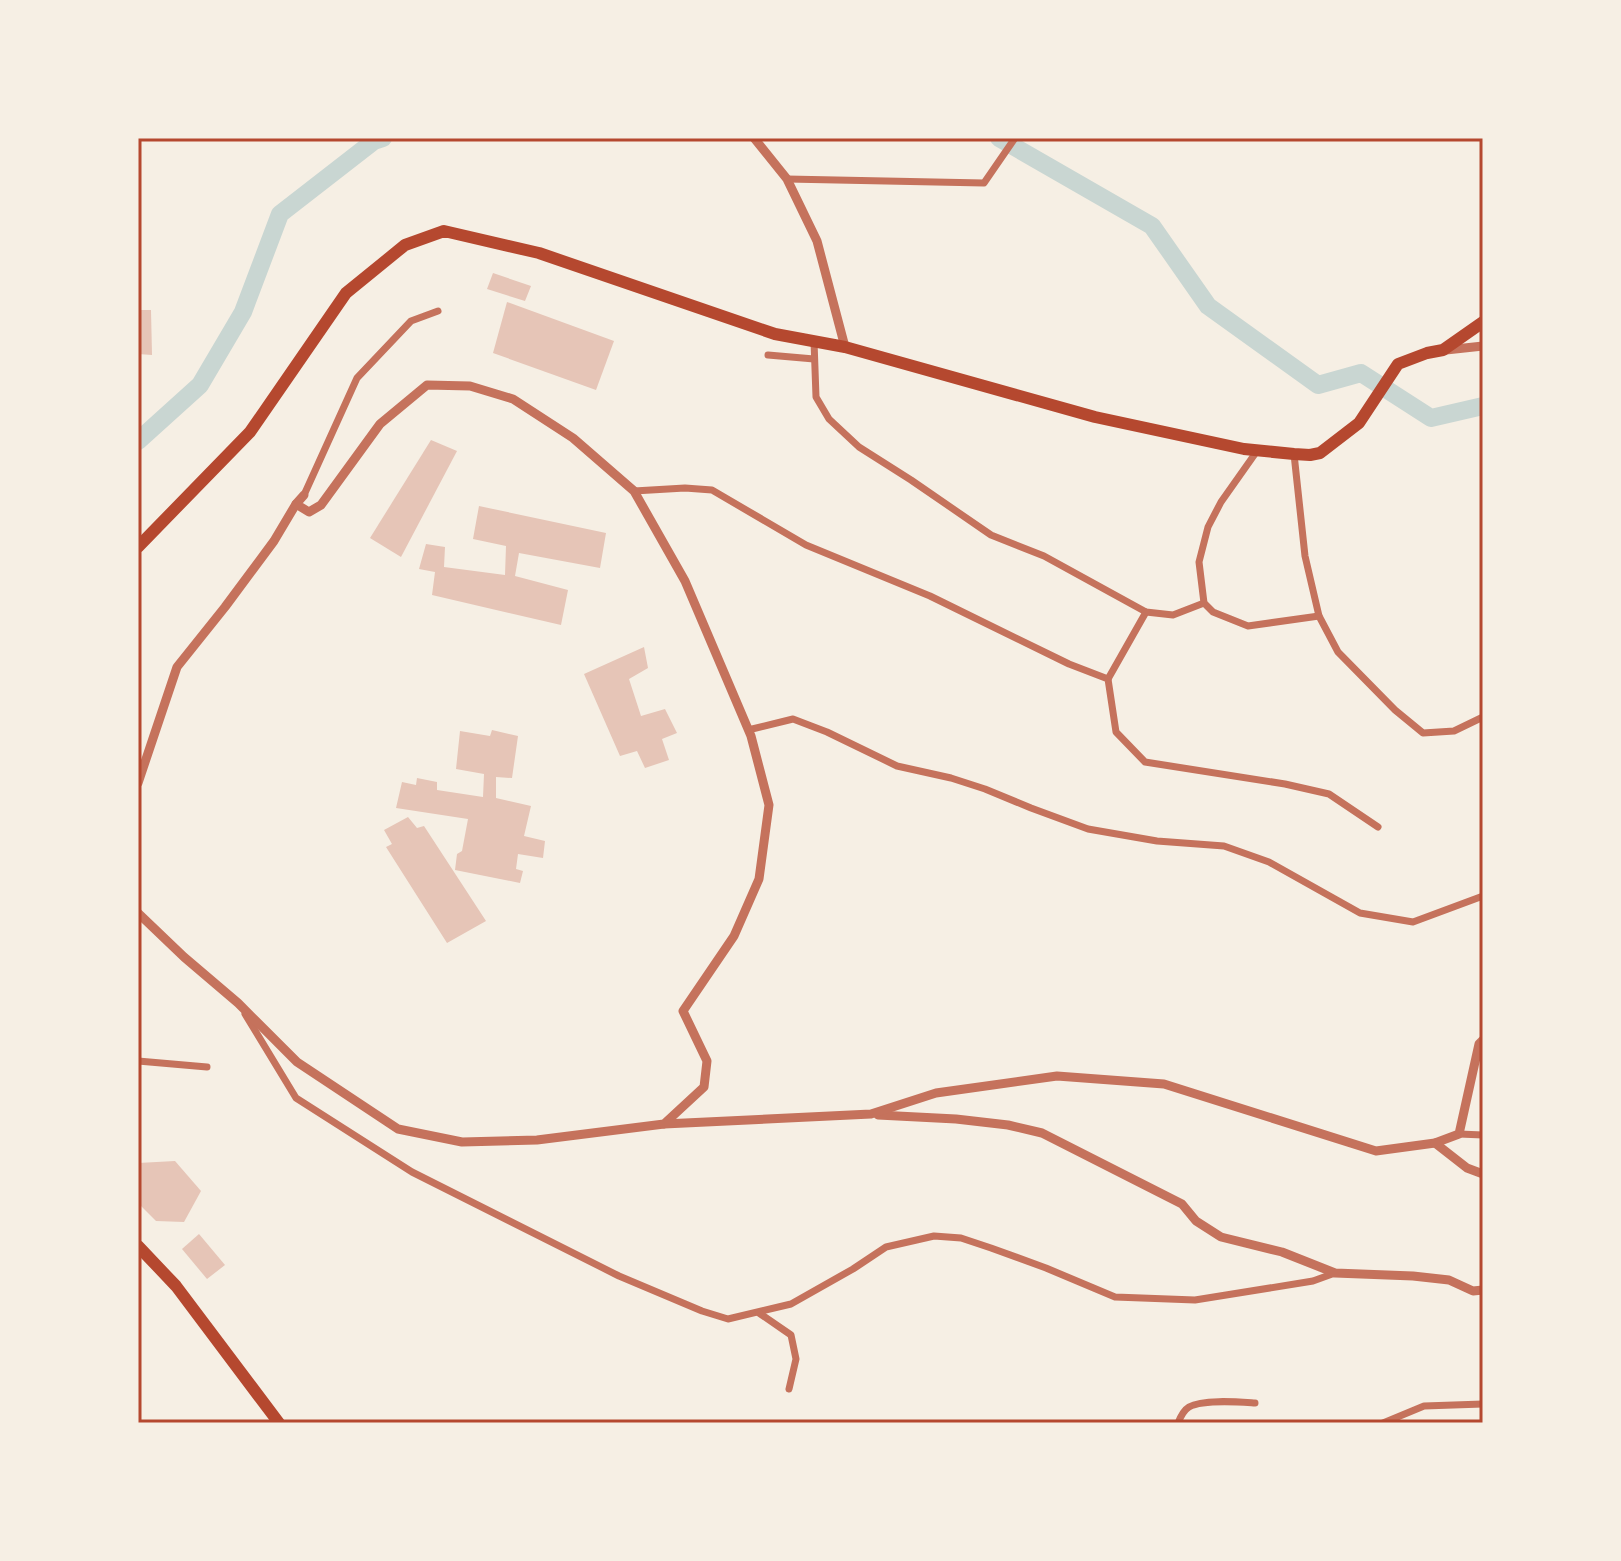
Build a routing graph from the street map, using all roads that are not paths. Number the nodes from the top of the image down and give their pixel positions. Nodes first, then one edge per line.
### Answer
1 (754, 138) edge
2 (1015, 138) edge
3 (787, 179) junction
4 (438, 311) dead end
5 (1483, 322) edge
6 (814, 341) junction
7 (1483, 346) edge
8 (845, 347) junction
9 (1443, 350) junction
10 (768, 355) dead end
11 (814, 359) junction
12 (1257, 451) junction
13 (1294, 454) junction
14 (634, 491) junction
15 (304, 495) joint
16 (296, 504) junction
17 (138, 547) edge
18 (1204, 603) junction
19 (1146, 612) junction
20 (1319, 616) junction
21 (1108, 679) junction
22 (1483, 717) edge
23 (748, 730) junction
24 (138, 783) edge
25 (1378, 827) dead end
26 (1483, 896) edge
27 (138, 913) edge
28 (238, 1003) junction
29 (1483, 1040) edge
30 (138, 1061) edge
31 (207, 1067) dead end
32 (871, 1114) junction
33 (664, 1124) junction
34 (1459, 1134) junction
35 (1483, 1135) edge
36 (1435, 1143) junction
37 (1483, 1174) edge
38 (138, 1246) edge
39 (1335, 1273) junction
40 (1483, 1290) edge
41 (759, 1313) junction
42 (789, 1389) dead end
43 (1255, 1403) dead end
44 (1483, 1404) edge
45 (279, 1423) edge
46 (1178, 1423) edge
47 (1383, 1423) edge

1 - 3 street
2 - 3 street
3 - 8 street
4 - 15 street
5 - 9 main road
6 - 8 main road
6 - 11 street
6 - 17 main road
7 - 9 street
8 - 12 main road
9 - 13 main road
10 - 11 street
11 - 19 street
12 - 13 main road
12 - 18 street
13 - 20 street
14 - 16 street
14 - 21 street
14 - 23 street
15 - 16 street
16 - 24 street
18 - 19 street
18 - 20 street
19 - 21 street
20 - 22 street
21 - 25 street
23 - 26 street
23 - 33 street
27 - 28 street
28 - 33 street
28 - 41 street
29 - 34 street
30 - 31 street
32 - 33 street
32 - 36 street
32 - 39 street
34 - 35 street
34 - 36 street
36 - 37 street
38 - 45 main road
39 - 40 street
39 - 41 street
41 - 42 street
43 - 46 street
44 - 47 street

